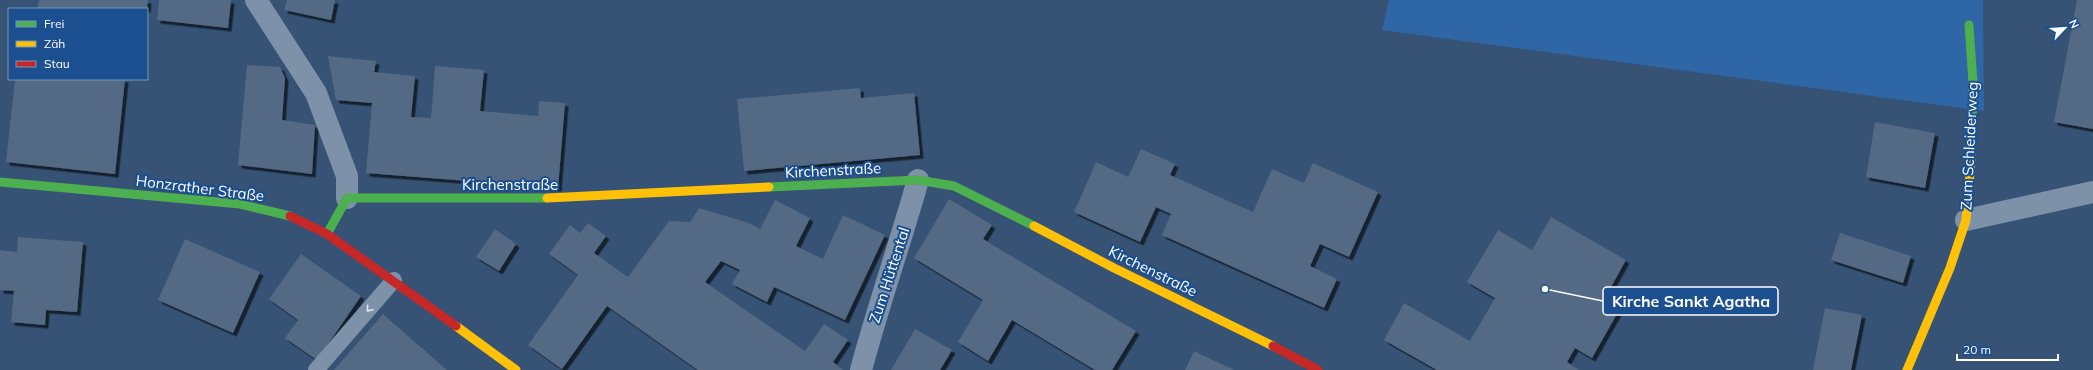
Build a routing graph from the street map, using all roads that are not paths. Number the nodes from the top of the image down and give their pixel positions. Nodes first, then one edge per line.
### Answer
1 (256, 0) edge
2 (1969, 24) dead end
3 (918, 180) junction
4 (0, 182) edge
5 (2093, 192) edge
6 (347, 198) junction
7 (1966, 220) junction
8 (328, 234) junction
9 (394, 280) junction
10 (316, 370) edge
11 (516, 370) edge
12 (861, 370) edge
13 (1318, 370) edge
14 (1907, 370) edge

1 - 6 street
2 - 7 street, Zum Schleiderweg
3 - 6 street, Kirchenstraße
3 - 12 street, Zum Hüttental
3 - 13 street, Kirchenstraße
4 - 8 street, Honzrather Straße
5 - 7 street, Zum Schleiderweg
6 - 8 street
7 - 14 street, Zum Schleiderweg
8 - 9 street, Honzrather Straße
9 -> 10 lane
9 - 11 street, Honzrather Straße

